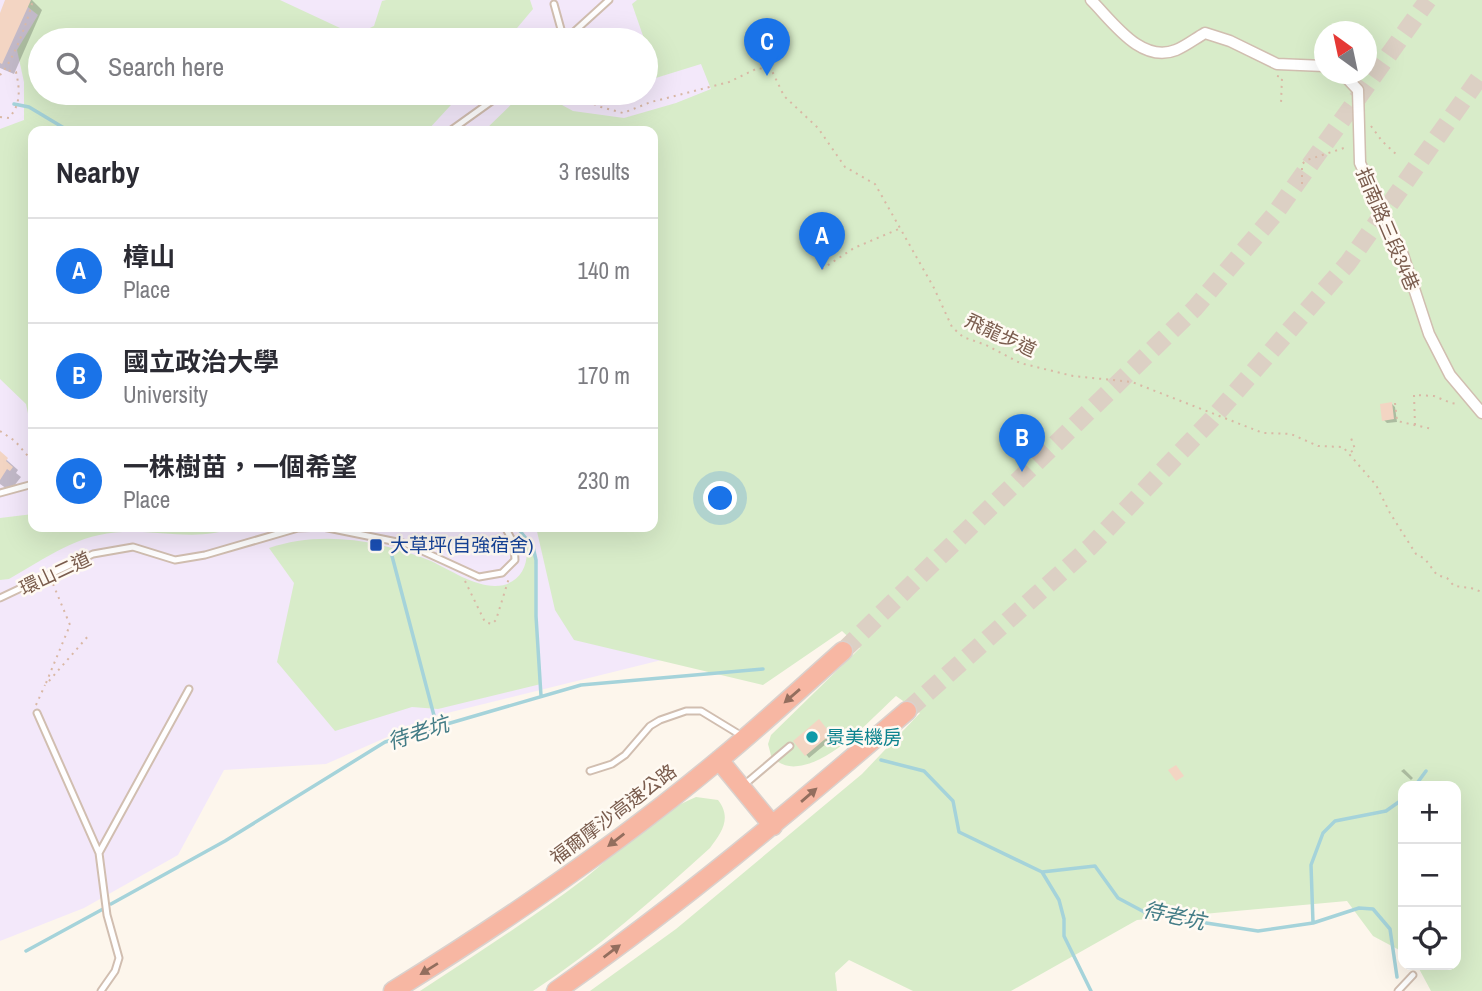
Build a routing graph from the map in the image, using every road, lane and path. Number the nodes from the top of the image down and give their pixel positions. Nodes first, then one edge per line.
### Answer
1 (33, 0) edge
2 (609, 0) edge
3 (1091, 0) edge
4 (554, 4) dead end
5 (561, 28) edge
6 (578, 28) edge
7 (1282, 66) junction
8 (1314, 66) edge
9 (5, 69) junction
10 (0, 75) edge
11 (1352, 84) edge
12 (658, 100) edge
13 (1282, 103) dead end
14 (486, 105) edge
15 (596, 105) edge
16 (643, 105) edge
17 (0, 117) edge
18 (1360, 122) junction
19 (457, 126) edge
20 (1358, 143) junction
21 (1398, 156) dead end
22 (1302, 184) dead end
23 (902, 228) junction
24 (822, 269) dead end
25 (1395, 403) dead end
26 (1474, 405) junction
27 (1482, 413) edge
28 (1415, 425) junction
29 (1432, 429) dead end
30 (0, 430) edge
31 (1351, 438) dead end
32 (1350, 453) junction
33 (28, 456) edge
34 (28, 485) edge
35 (0, 493) edge
36 (281, 532) edge
37 (350, 532) edge
38 (508, 532) edge
39 (515, 560) junction
40 (458, 567) junction
41 (49, 575) junction
42 (1482, 592) edge
43 (0, 598) edge
44 (89, 635) dead end
45 (843, 651) tunnel mouth
46 (46, 683) junction
47 (189, 689) dead end
48 (907, 711) tunnel mouth
49 (37, 713) joint
50 (745, 738) junction
51 (790, 746) dead end
52 (719, 760) junction
53 (590, 771) dead end
54 (741, 787) junction
55 (773, 826) junction
56 (99, 853) junction
57 (1413, 975) dead end
58 (101, 991) edge
59 (393, 991) edge
60 (556, 991) edge
61 (1398, 991) edge

1 - 9 path
2 - 6 lane
3 - 7 street
4 - 5 lane
7 - 8 street
7 - 13 path
9 - 10 path
9 - 17 path
11 - 18 street, 指南路三段34巷
12 - 23 path, 飛龍步道
14 - 19 lane
15 - 16 path, 飛龍步道
18 - 20 street, 指南路三段34巷
18 - 21 path
20 - 22 path
20 - 26 street, 指南路三段34巷
23 - 24 path
23 - 32 path, 飛龍步道
25 - 28 path
26 - 27 street, 指南路三段34巷
26 - 28 path
28 - 29 path
30 - 33 path
31 - 32 path
32 - 42 path
34 - 35 lane
36 - 41 lane, 環山二道
37 - 40 lane, 環山二道
38 - 39 lane
39 - 40 lane, 環山二道
39 - 40 path
41 - 43 lane, 環山二道
41 - 46 path
44 - 46 path
45 -> 50 highway, 福爾摩沙高速公路
46 - 49 path
47 - 56 lane
55 -> 48 highway
49 - 56 lane
50 - 52 highway, 福爾摩沙高速公路
50 - 53 lane
51 - 54 lane
52 - 54 highway
52 -> 59 highway, 福爾摩沙高速公路
54 - 55 highway
60 -> 55 highway
56 - 58 lane
57 - 61 lane

